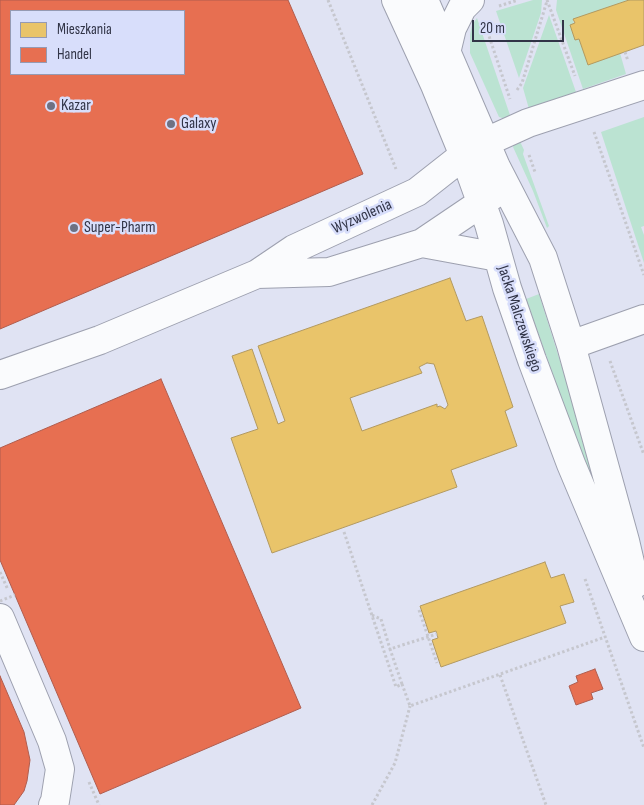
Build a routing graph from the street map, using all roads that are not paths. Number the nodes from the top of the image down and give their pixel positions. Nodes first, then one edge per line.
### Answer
1 (396, 0) edge
2 (424, 0) edge
3 (470, 0) edge
4 (446, 53) junction
5 (644, 85) edge
6 (474, 148) junction
7 (505, 186) junction
8 (481, 203) junction
9 (422, 243) junction
10 (498, 257) junction
11 (257, 274) junction
12 (644, 319) edge
13 (571, 345) junction
14 (0, 374) edge
15 (634, 538) edge
16 (0, 618) edge
17 (644, 624) edge
18 (644, 637) edge
19 (53, 805) edge

1 - 6 street, Jacka Malczewskiego
2 - 4 street, Jacka Malczewskiego
3 - 4 street
4 - 6 street, Jacka Malczewskiego
5 - 6 street, Wyzwolenia
6 - 7 street, Jacka Malczewskiego
6 - 8 street, Jacka Malczewskiego
6 - 11 street, Wyzwolenia
7 - 8 street
7 - 13 street, Jacka Malczewskiego
8 - 9 street
8 - 10 street, Jacka Malczewskiego
9 - 10 street
9 - 11 street
10 - 18 street, Jacka Malczewskiego
11 - 14 street
12 - 13 street
13 - 15 street, Jacka Malczewskiego
15 - 17 street, Jacka Malczewskiego
16 - 19 street

